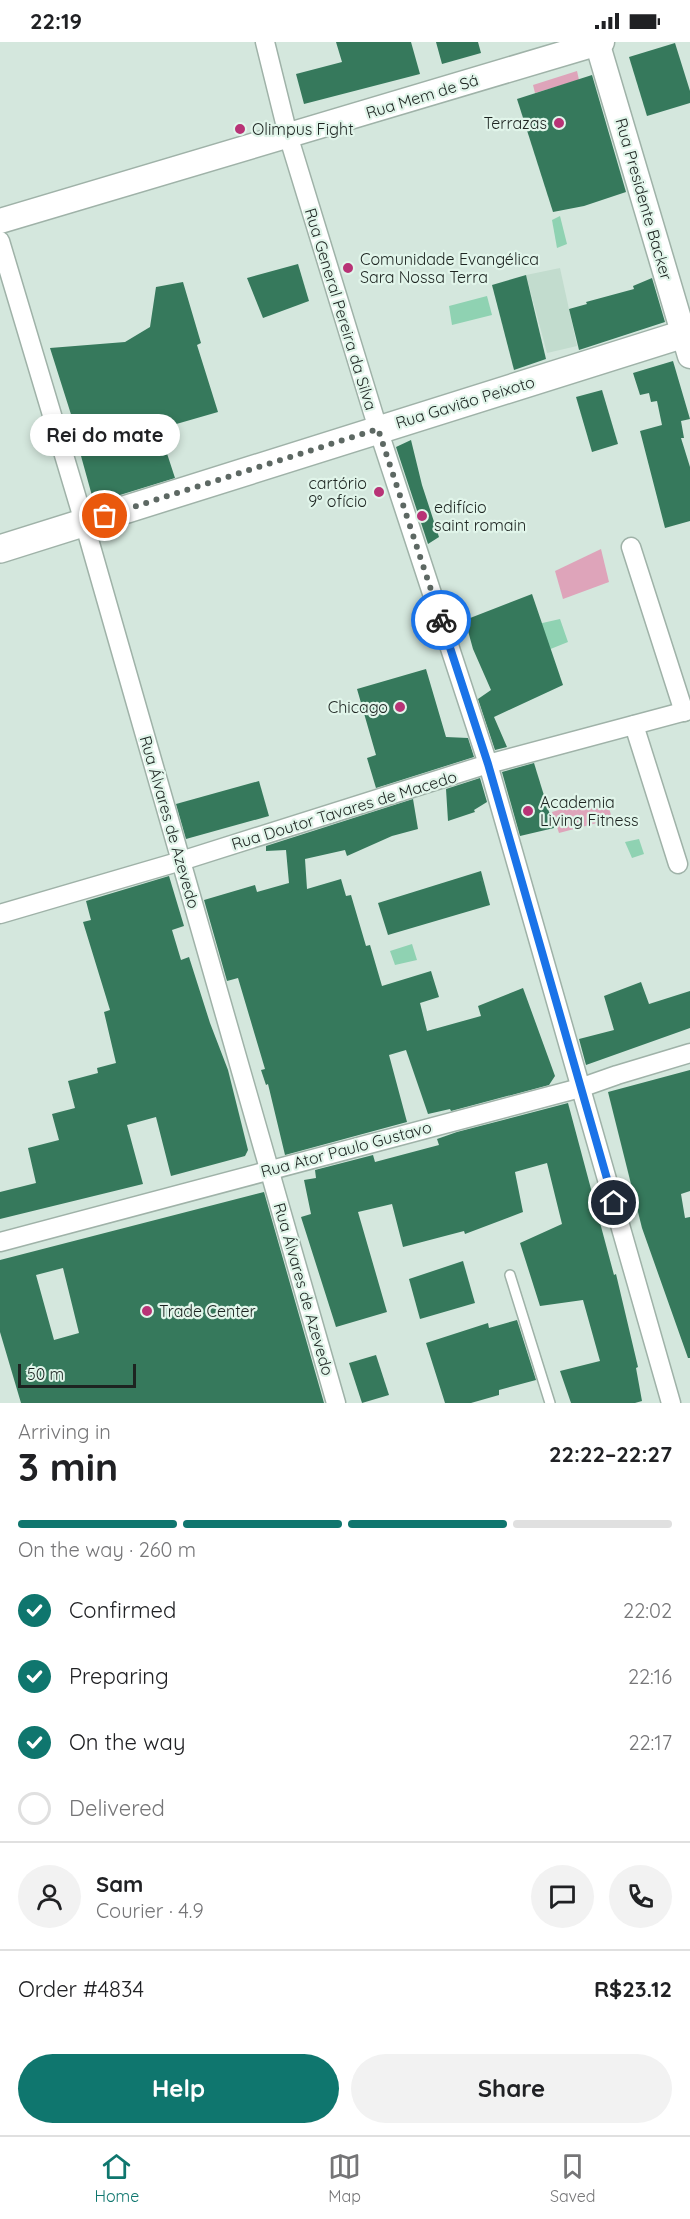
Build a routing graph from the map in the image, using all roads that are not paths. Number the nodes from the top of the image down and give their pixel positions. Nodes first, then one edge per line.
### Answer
1 (265, 42) edge
2 (599, 42) edge
3 (288, 135) junction
4 (0, 221) edge
5 (0, 241) edge
6 (688, 341) edge
7 (378, 429) junction
8 (84, 522) junction
9 (631, 548) dead end
10 (0, 549) edge
11 (687, 711) edge
12 (634, 725) junction
13 (488, 764) junction
14 (181, 861) junction
15 (678, 864) dead end
16 (0, 914) edge
17 (690, 1053) edge
18 (580, 1088) junction
19 (270, 1169) junction
20 (0, 1242) edge
21 (510, 1275) dead end
22 (336, 1403) edge
23 (550, 1403) edge
24 (671, 1403) edge

1 - 3 street, Rua General Pereira da Silva
2 - 3 main road, Rua Mem de Sá
2 - 6 main road, Rua Presidente Backer
3 - 4 main road, Rua Mem de Sá
3 - 7 street, Rua General Pereira da Silva
5 - 8 street, Rua Álvares de Azevedo
6 - 7 main road, Rua Gavião Peixoto
7 - 8 main road, Rua Gavião Peixoto
7 - 13 street, Rua General Pereira da Silva
8 - 10 main road, Rua Gavião Peixoto
8 - 14 street, Rua Álvares de Azevedo
9 - 11 street
11 - 12 street, Rua Doutor Tavares de Macedo
12 - 13 street, Rua Doutor Tavares de Macedo
12 - 15 street
13 - 14 street, Rua Doutor Tavares de Macedo
13 - 18 street, Rua General Pereira da Silva
14 - 16 street, Rua Doutor Tavares de Macedo
14 - 19 street, Rua Álvares de Azevedo
17 - 18 street, Rua Ator Paulo Gustavo
18 - 19 street, Rua Ator Paulo Gustavo
18 - 24 street, Rua General Pereira da Silva
19 - 20 street, Rua Ator Paulo Gustavo
19 - 22 street, Rua Álvares de Azevedo
21 - 23 lane

